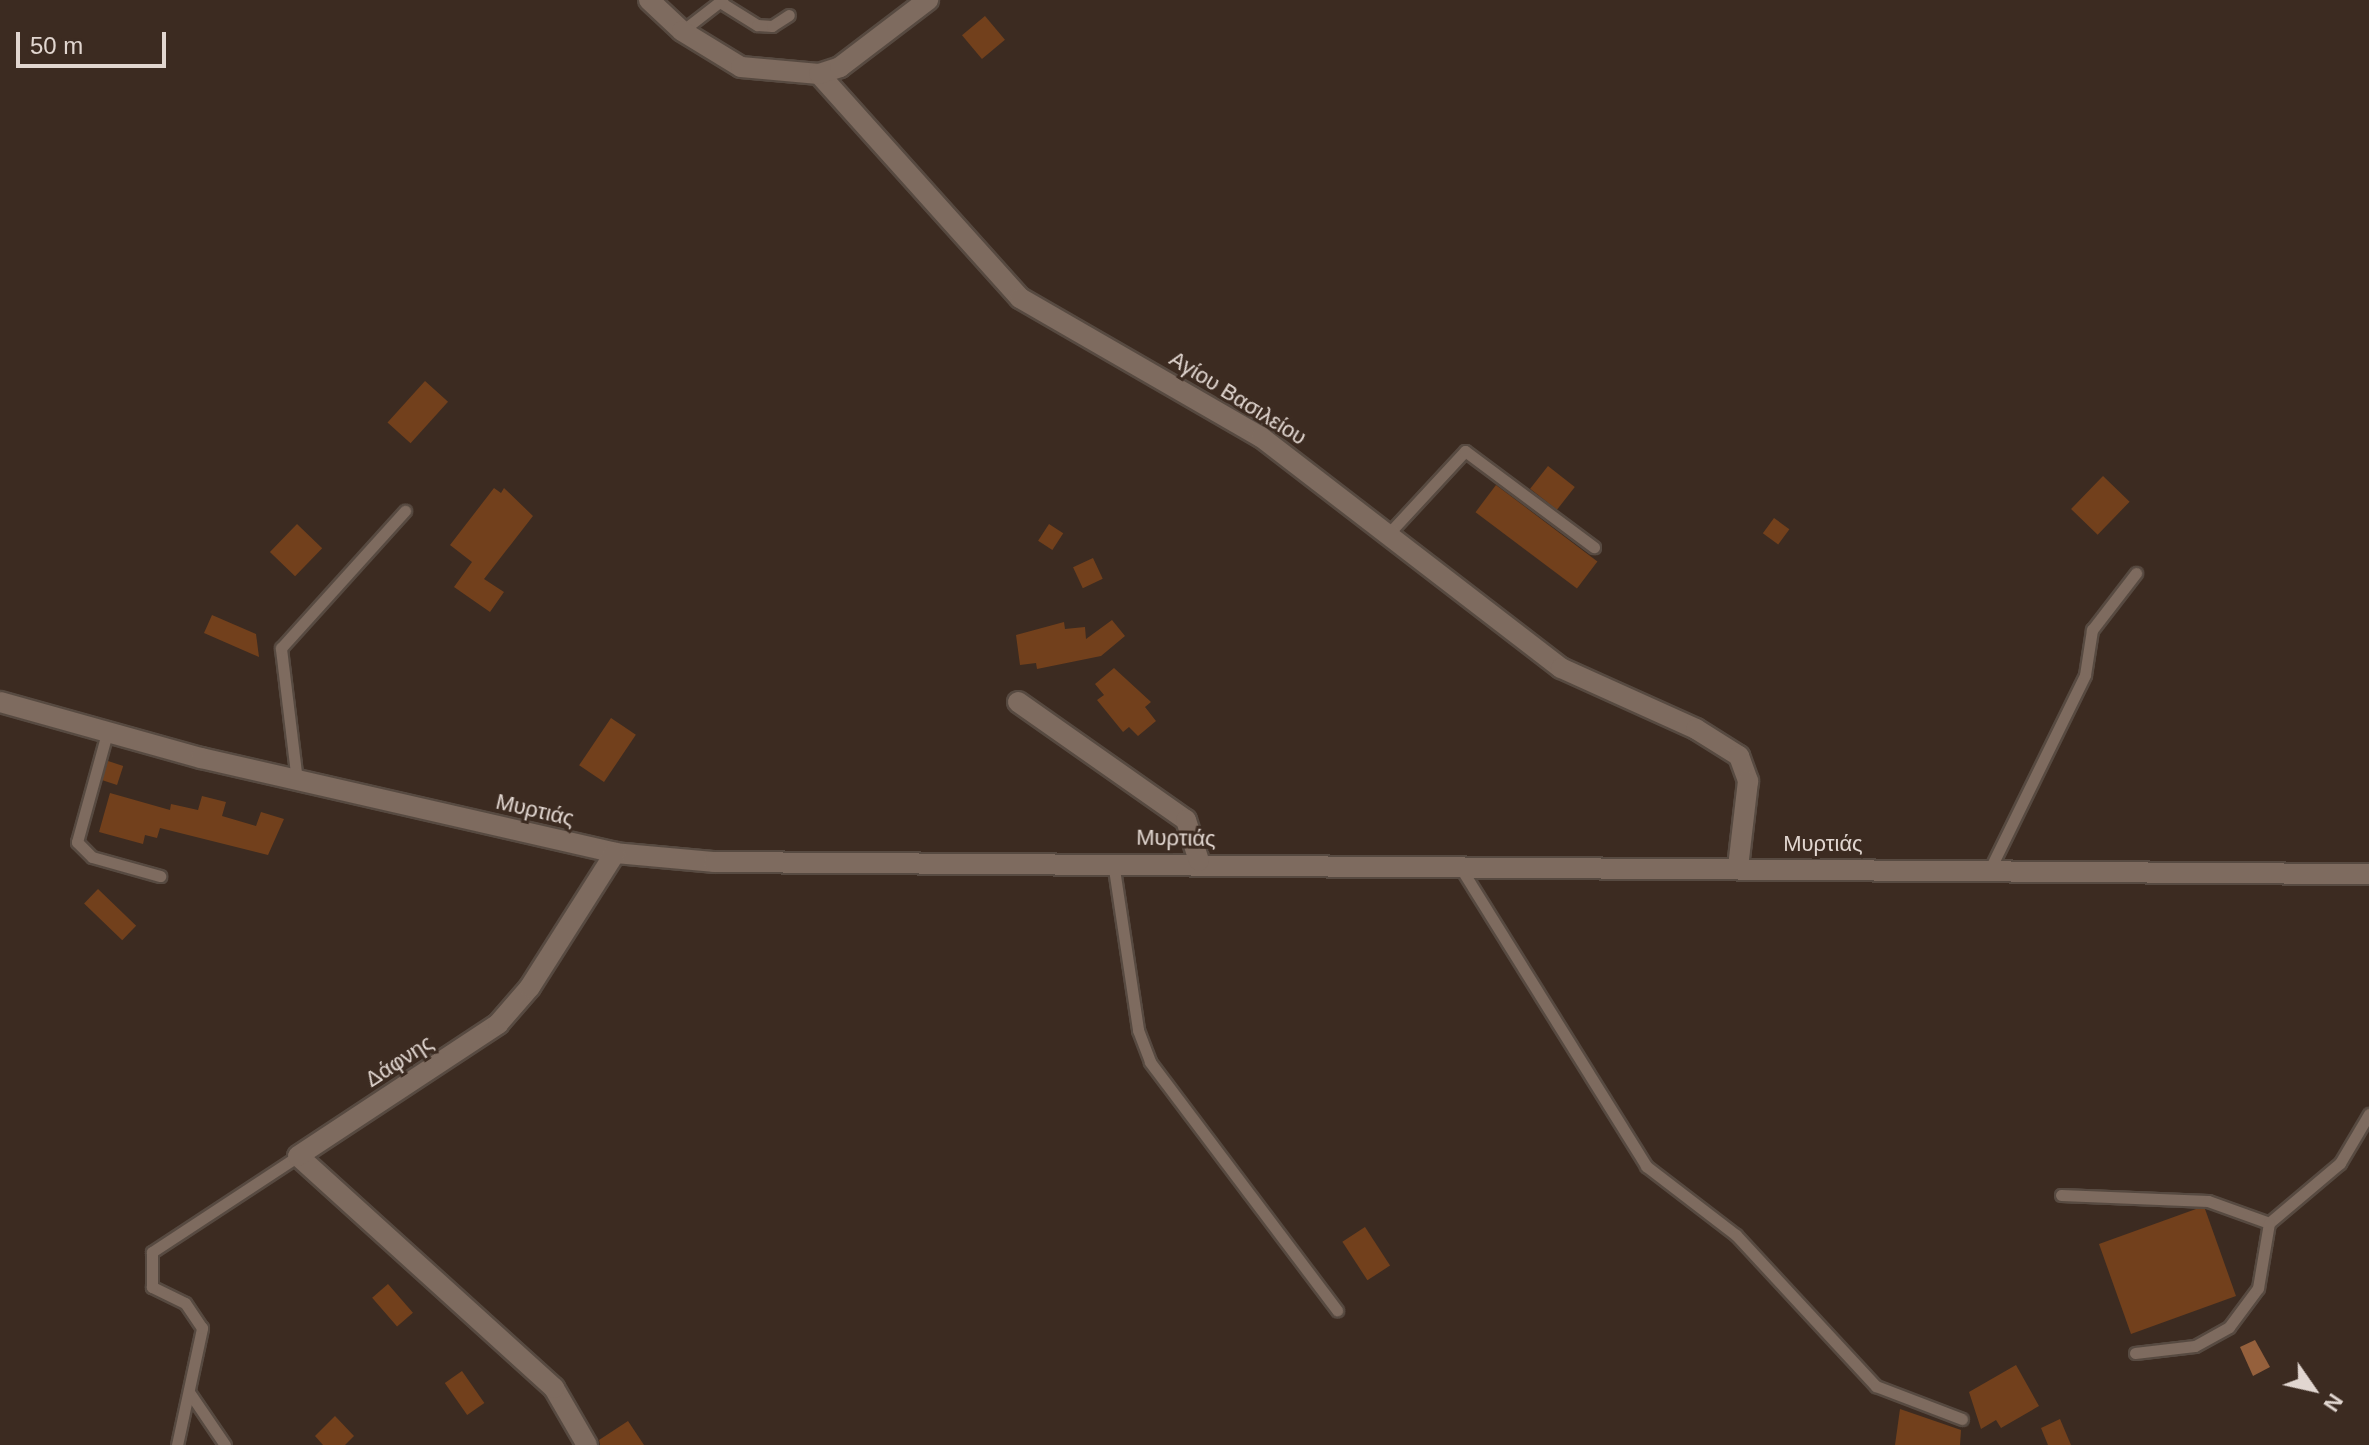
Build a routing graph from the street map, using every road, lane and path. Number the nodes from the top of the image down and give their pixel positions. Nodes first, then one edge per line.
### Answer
1 (649, 0) edge
2 (928, 0) edge
3 (721, 1) edge
4 (789, 15) dead end
5 (682, 31) junction
6 (819, 74) junction
7 (405, 511) dead end
8 (1391, 531) junction
9 (1594, 547) dead end
10 (2136, 573) dead end
11 (0, 702) edge
12 (1018, 702) dead end
13 (107, 733) junction
14 (297, 781) junction
15 (615, 853) junction
16 (1113, 861) junction
17 (1199, 861) junction
18 (1991, 867) junction
19 (1738, 868) junction
20 (1462, 870) junction
21 (2369, 874) edge
22 (160, 876) dead end
23 (2369, 1114) edge
24 (298, 1156) junction
25 (2061, 1195) dead end
26 (2269, 1223) junction
27 (1337, 1310) dead end
28 (2135, 1353) dead end
29 (189, 1392) junction
30 (1962, 1419) dead end
31 (177, 1445) edge
32 (225, 1445) edge
33 (587, 1445) edge

1 - 5 street
2 - 6 street
3 - 4 lane
3 - 5 lane
5 - 6 street
6 - 8 street, Αγίου Βασιλείου
7 - 14 lane
8 - 9 lane
8 - 19 street, Αγίου Βασιλείου
10 - 18 lane
11 - 13 street, Μυρτιάς
12 - 17 street
13 - 14 street, Μυρτιάς
13 - 22 lane
14 - 15 street, Μυρτιάς
15 - 16 street, Μυρτιάς
15 - 24 street, Δάφνης
16 - 17 street, Μυρτιάς
16 - 27 lane
17 - 20 street, Μυρτιάς
18 - 19 street, Μυρτιάς
18 - 21 street, Μυρτιάς
19 - 20 street, Μυρτιάς
20 - 30 lane
23 - 26 lane
24 - 29 lane, Δάφνης
24 - 33 street
25 - 26 lane
26 - 28 lane
29 - 31 lane
29 - 32 lane

